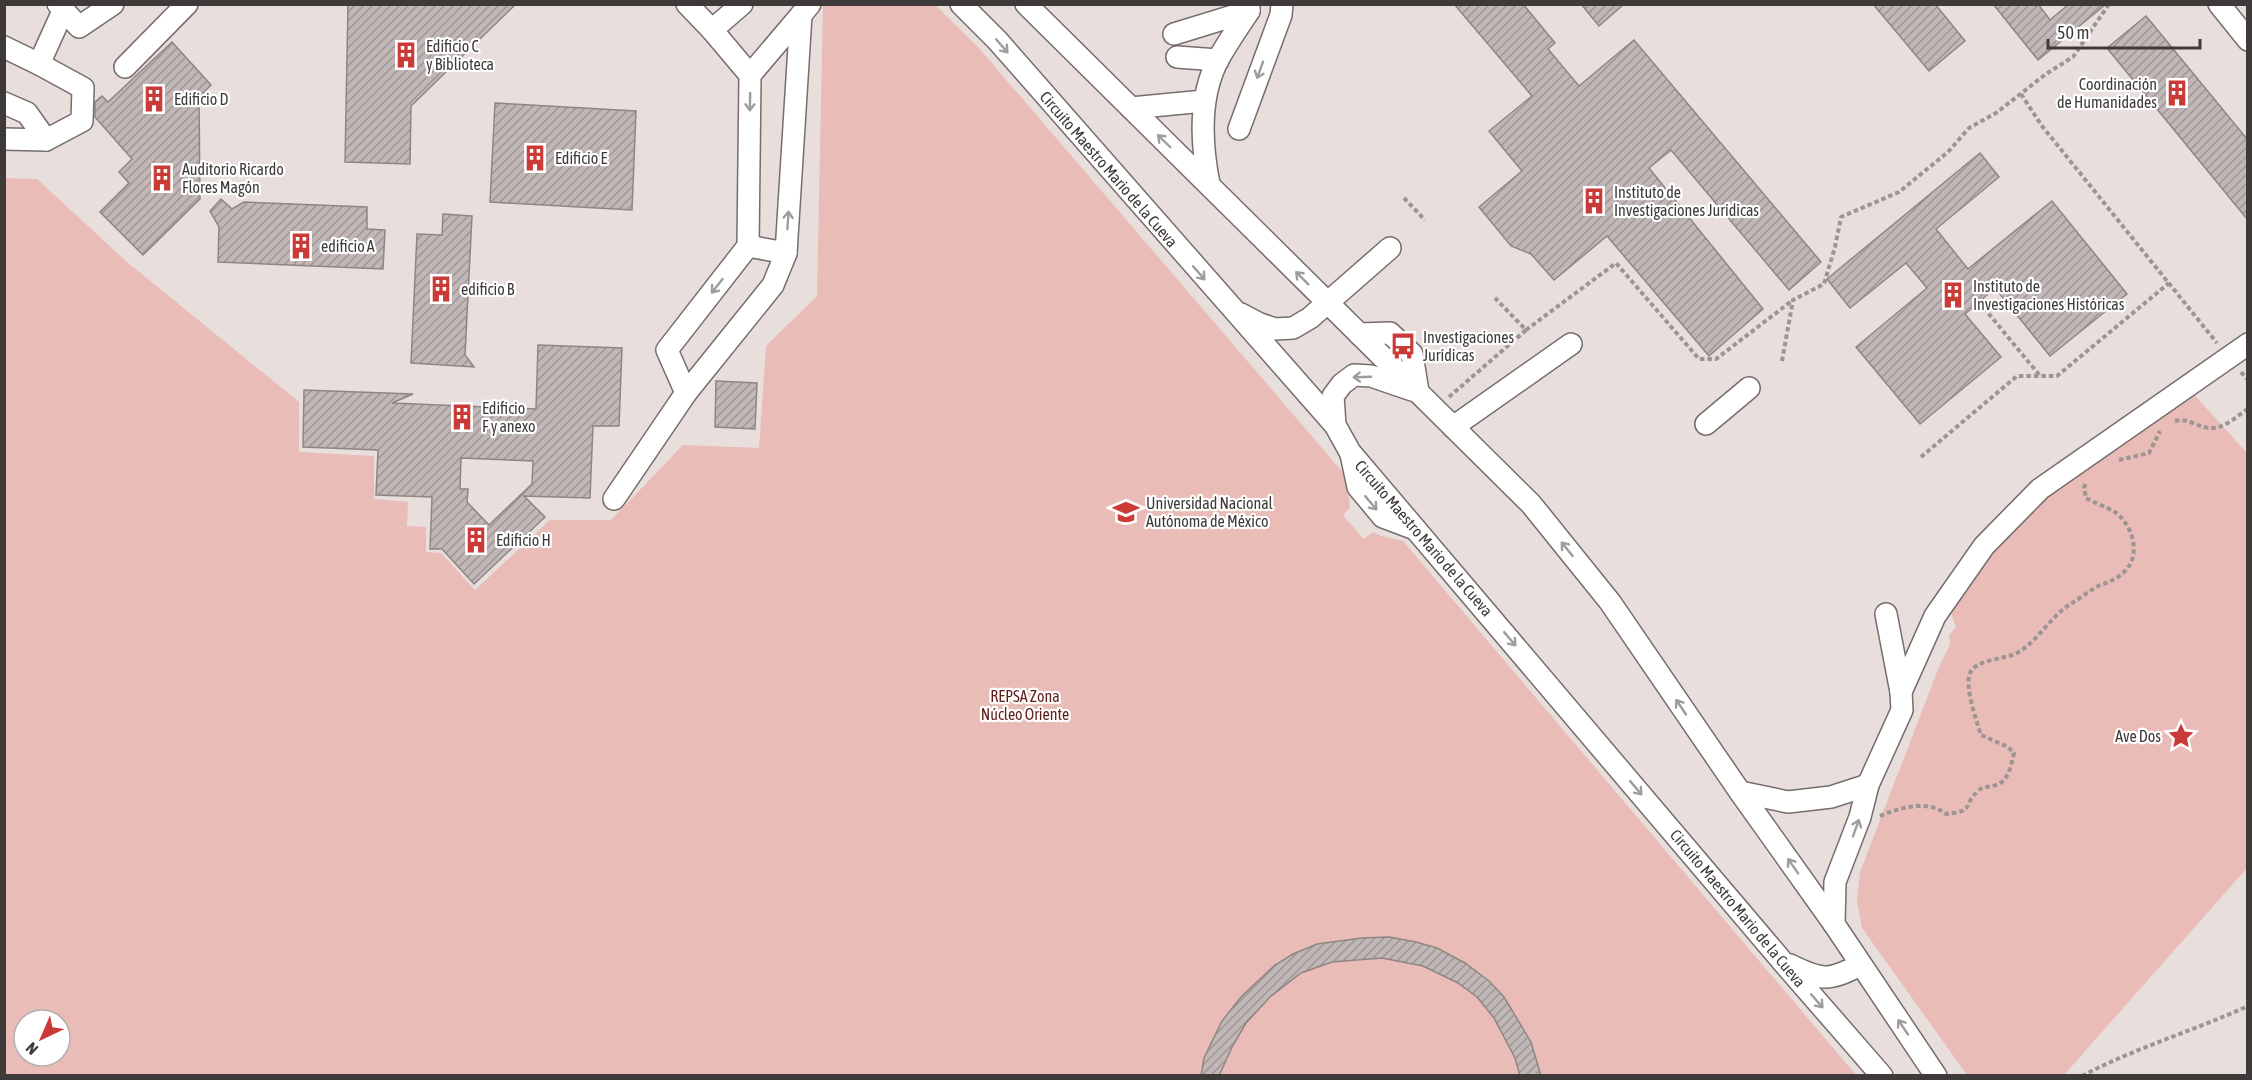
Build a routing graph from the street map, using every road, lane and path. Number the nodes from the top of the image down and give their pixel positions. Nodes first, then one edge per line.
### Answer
1 (113, 4) edge
2 (186, 4) edge
3 (687, 4) edge
4 (742, 4) edge
5 (961, 4) edge
6 (1026, 4) edge
7 (2109, 4) edge
8 (2219, 4) edge
9 (61, 8) edge
10 (1249, 8) edge
11 (806, 10) edge
12 (1281, 10) edge
13 (712, 30) junction
14 (1174, 34) dead end
15 (2247, 40) edge
16 (4, 47) edge
17 (1176, 57) dead end
18 (1218, 60) junction
19 (39, 64) junction
20 (125, 67) dead end
21 (750, 75) junction
22 (2021, 94) junction
23 (1204, 101) junction
24 (4, 103) edge
25 (1131, 108) junction
26 (1239, 129) dead end
27 (4, 139) edge
28 (46, 140) junction
29 (1209, 184) junction
30 (1404, 198) dead end
31 (1425, 220) dead end
32 (748, 246) junction
33 (1390, 248) dead end
34 (786, 253) junction
35 (2169, 283) junction
36 (1495, 298) dead end
37 (1793, 300) junction
38 (1979, 302) dead end
39 (1327, 303) junction
40 (1230, 308) junction
41 (1526, 330) junction
42 (1571, 344) dead end
43 (2247, 344) edge
44 (2229, 357) junction
45 (1782, 361) dead end
46 (2040, 377) junction
47 (2247, 380) edge
48 (1749, 388) dead end
49 (1418, 392) junction
50 (686, 393) junction
51 (1435, 409) junction
52 (2247, 409) edge
53 (2174, 421) dead end
54 (2164, 423) dead end
55 (1706, 424) dead end
56 (1335, 425) junction
57 (1453, 427) junction
58 (1922, 457) dead end
59 (2118, 460) dead end
60 (2089, 473) dead end
61 (614, 499) dead end
62 (1886, 614) dead end
63 (1902, 692) junction
64 (1868, 785) junction
65 (1740, 792) junction
66 (1857, 825) junction
67 (1834, 924) junction
68 (1782, 961) junction
69 (1860, 964) junction
70 (2247, 1006) edge
71 (1882, 1076) edge
72 (1936, 1076) edge
73 (2082, 1076) edge

1 - 9 street
2 - 20 street
3 - 13 street
4 - 13 street
5 -> 40 street, Circuito Maestro Mario de la Cueva
6 - 25 street
7 - 22 path
8 - 15 street
9 - 19 street
10 - 14 street
10 - 18 street
11 - 21 street
34 -> 11 street
12 -> 26 street
13 - 21 street
16 - 19 street
17 - 18 street
18 - 23 street
19 - 28 street
21 -> 32 street
22 - 35 path
22 - 37 path
23 - 25 street
23 - 29 street
24 - 28 street
29 -> 25 street
27 - 28 street
39 -> 29 street
30 - 31 path
32 - 34 street
32 -> 50 street
33 - 39 street
34 - 50 street
35 - 44 path
35 - 46 path
36 - 41 path
37 - 41 path
37 - 45 path
38 - 46 path
39 - 40 street
39 - 49 street
40 - 56 street, Circuito Maestro Mario de la Cueva
41 - 51 path
42 - 57 street
43 - 44 street
44 - 47 path
44 - 63 street
46 - 58 path
48 - 55 street
49 - 51 street
49 -> 56 street
50 - 61 street
51 - 57 street
52 - 53 path
54 - 59 path
56 -> 68 street, Circuito Maestro Mario de la Cueva
65 -> 57 street
60 - 66 path
62 - 63 street
63 - 64 street
64 - 65 street
64 - 66 street
67 -> 65 street
67 -> 66 street
67 - 69 street
68 - 69 street
68 -> 71 street, Circuito Maestro Mario de la Cueva
72 -> 69 street
70 - 73 path

